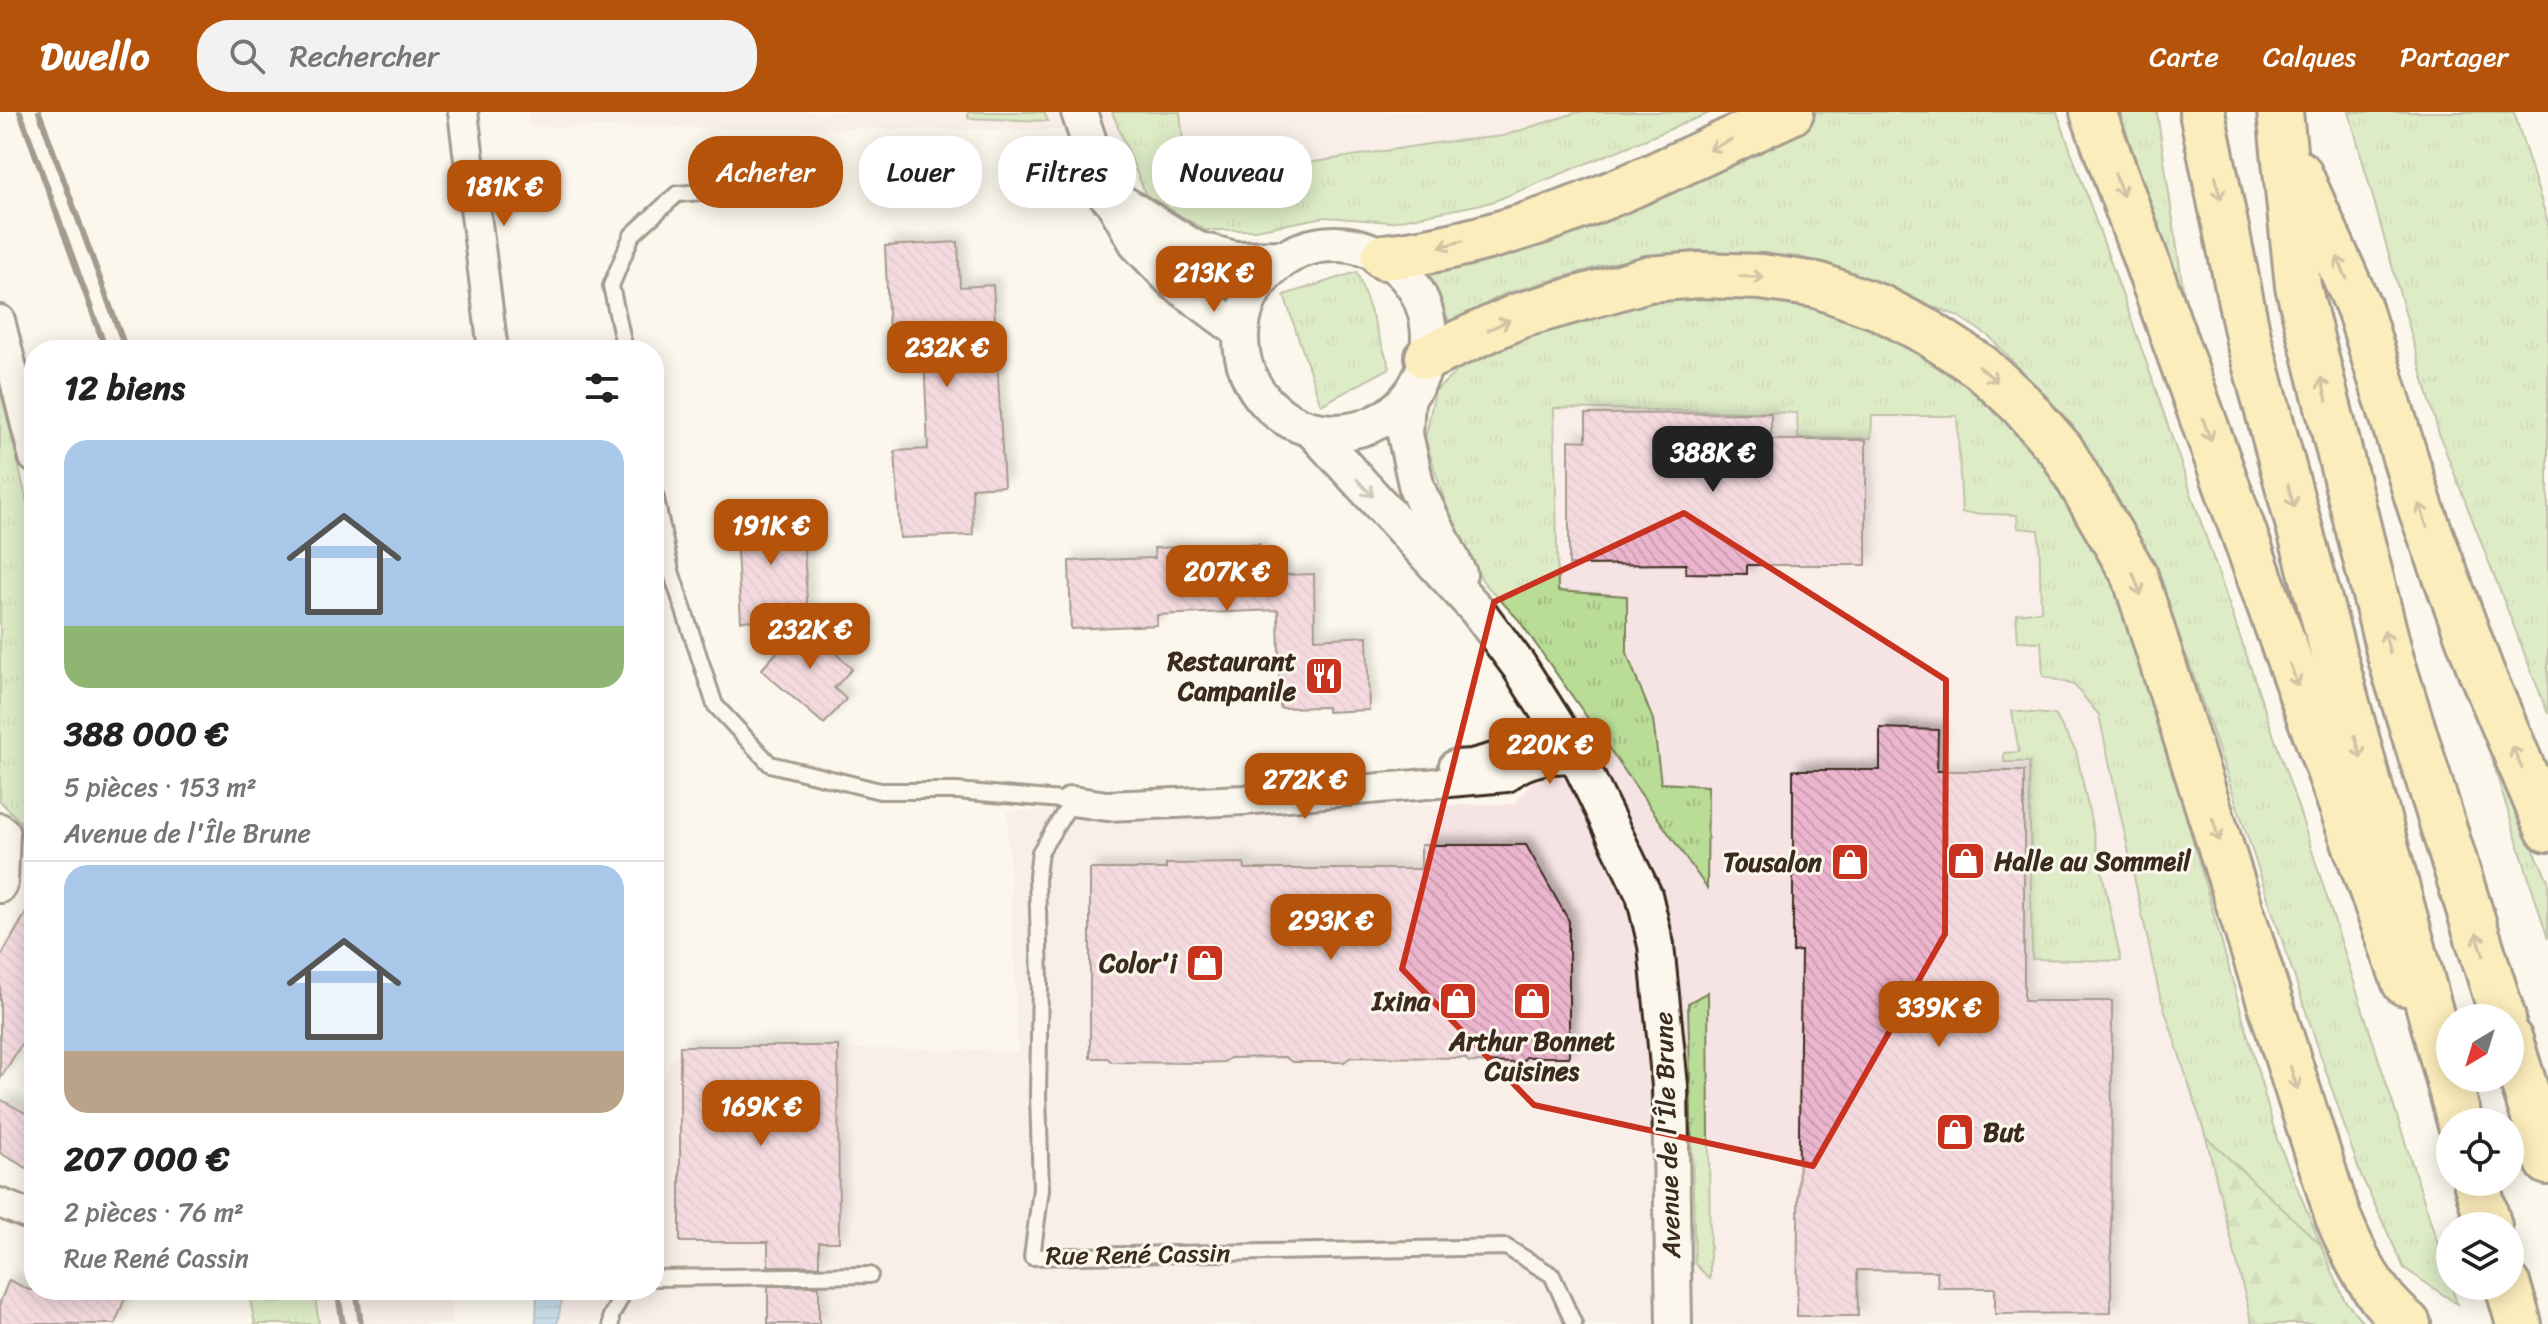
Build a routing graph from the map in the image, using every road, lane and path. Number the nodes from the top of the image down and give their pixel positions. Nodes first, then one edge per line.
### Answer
1 (463, 112) edge
2 (1079, 112) edge
3 (1791, 112) edge
4 (2093, 112) edge
5 (2202, 112) edge
6 (2282, 127) edge
7 (1086, 136) edge
8 (688, 193) edge
9 (1117, 208) edge
10 (1129, 208) edge
11 (1384, 257) junction
12 (1284, 258) junction
13 (0, 320) edge
14 (1240, 331) junction
15 (492, 340) edge
16 (623, 340) edge
17 (1428, 357) junction
18 (1407, 400) junction
19 (24, 417) edge
20 (1312, 430) junction
21 (664, 537) edge
22 (1477, 610) junction
23 (1578, 759) junction
24 (1072, 801) junction
25 (0, 828) edge
26 (2548, 829) edge
27 (0, 888) edge
28 (2499, 1004) edge
29 (2524, 1085) edge
30 (2452, 1108) edge
31 (2453, 1108) edge
32 (2548, 1162) edge
33 (0, 1203) edge
34 (24, 1213) edge
35 (870, 1275) dead end
36 (664, 1278) edge
37 (620, 1300) edge
38 (2512, 1300) edge
39 (611, 1324) edge
40 (1574, 1324) edge
41 (1674, 1324) edge
42 (2408, 1324) edge
43 (2519, 1324) edge

1 - 15 street
2 - 7 street
3 -> 11 highway
4 -> 30 highway
5 -> 31 highway
26 -> 6 highway
28 -> 6 highway
8 - 16 lane
9 - 14 street
10 - 12 street
11 - 12 street
11 - 17 street
12 - 14 street
13 - 19 street
14 - 20 street
17 - 18 street
17 -> 42 highway
18 - 20 street
18 - 22 street, Avenue de l'Île Brune
20 -> 22 street, Avenue de l'Île Brune
21 - 24 lane
22 - 23 street, Avenue de l'Île Brune
23 - 24 street
23 - 41 street, Avenue de l'Île Brune
24 - 40 lane, Rue René Cassin
25 - 27 street
29 - 32 highway
33 - 34 street
35 - 36 lane
37 - 39 lane
38 - 43 highway

